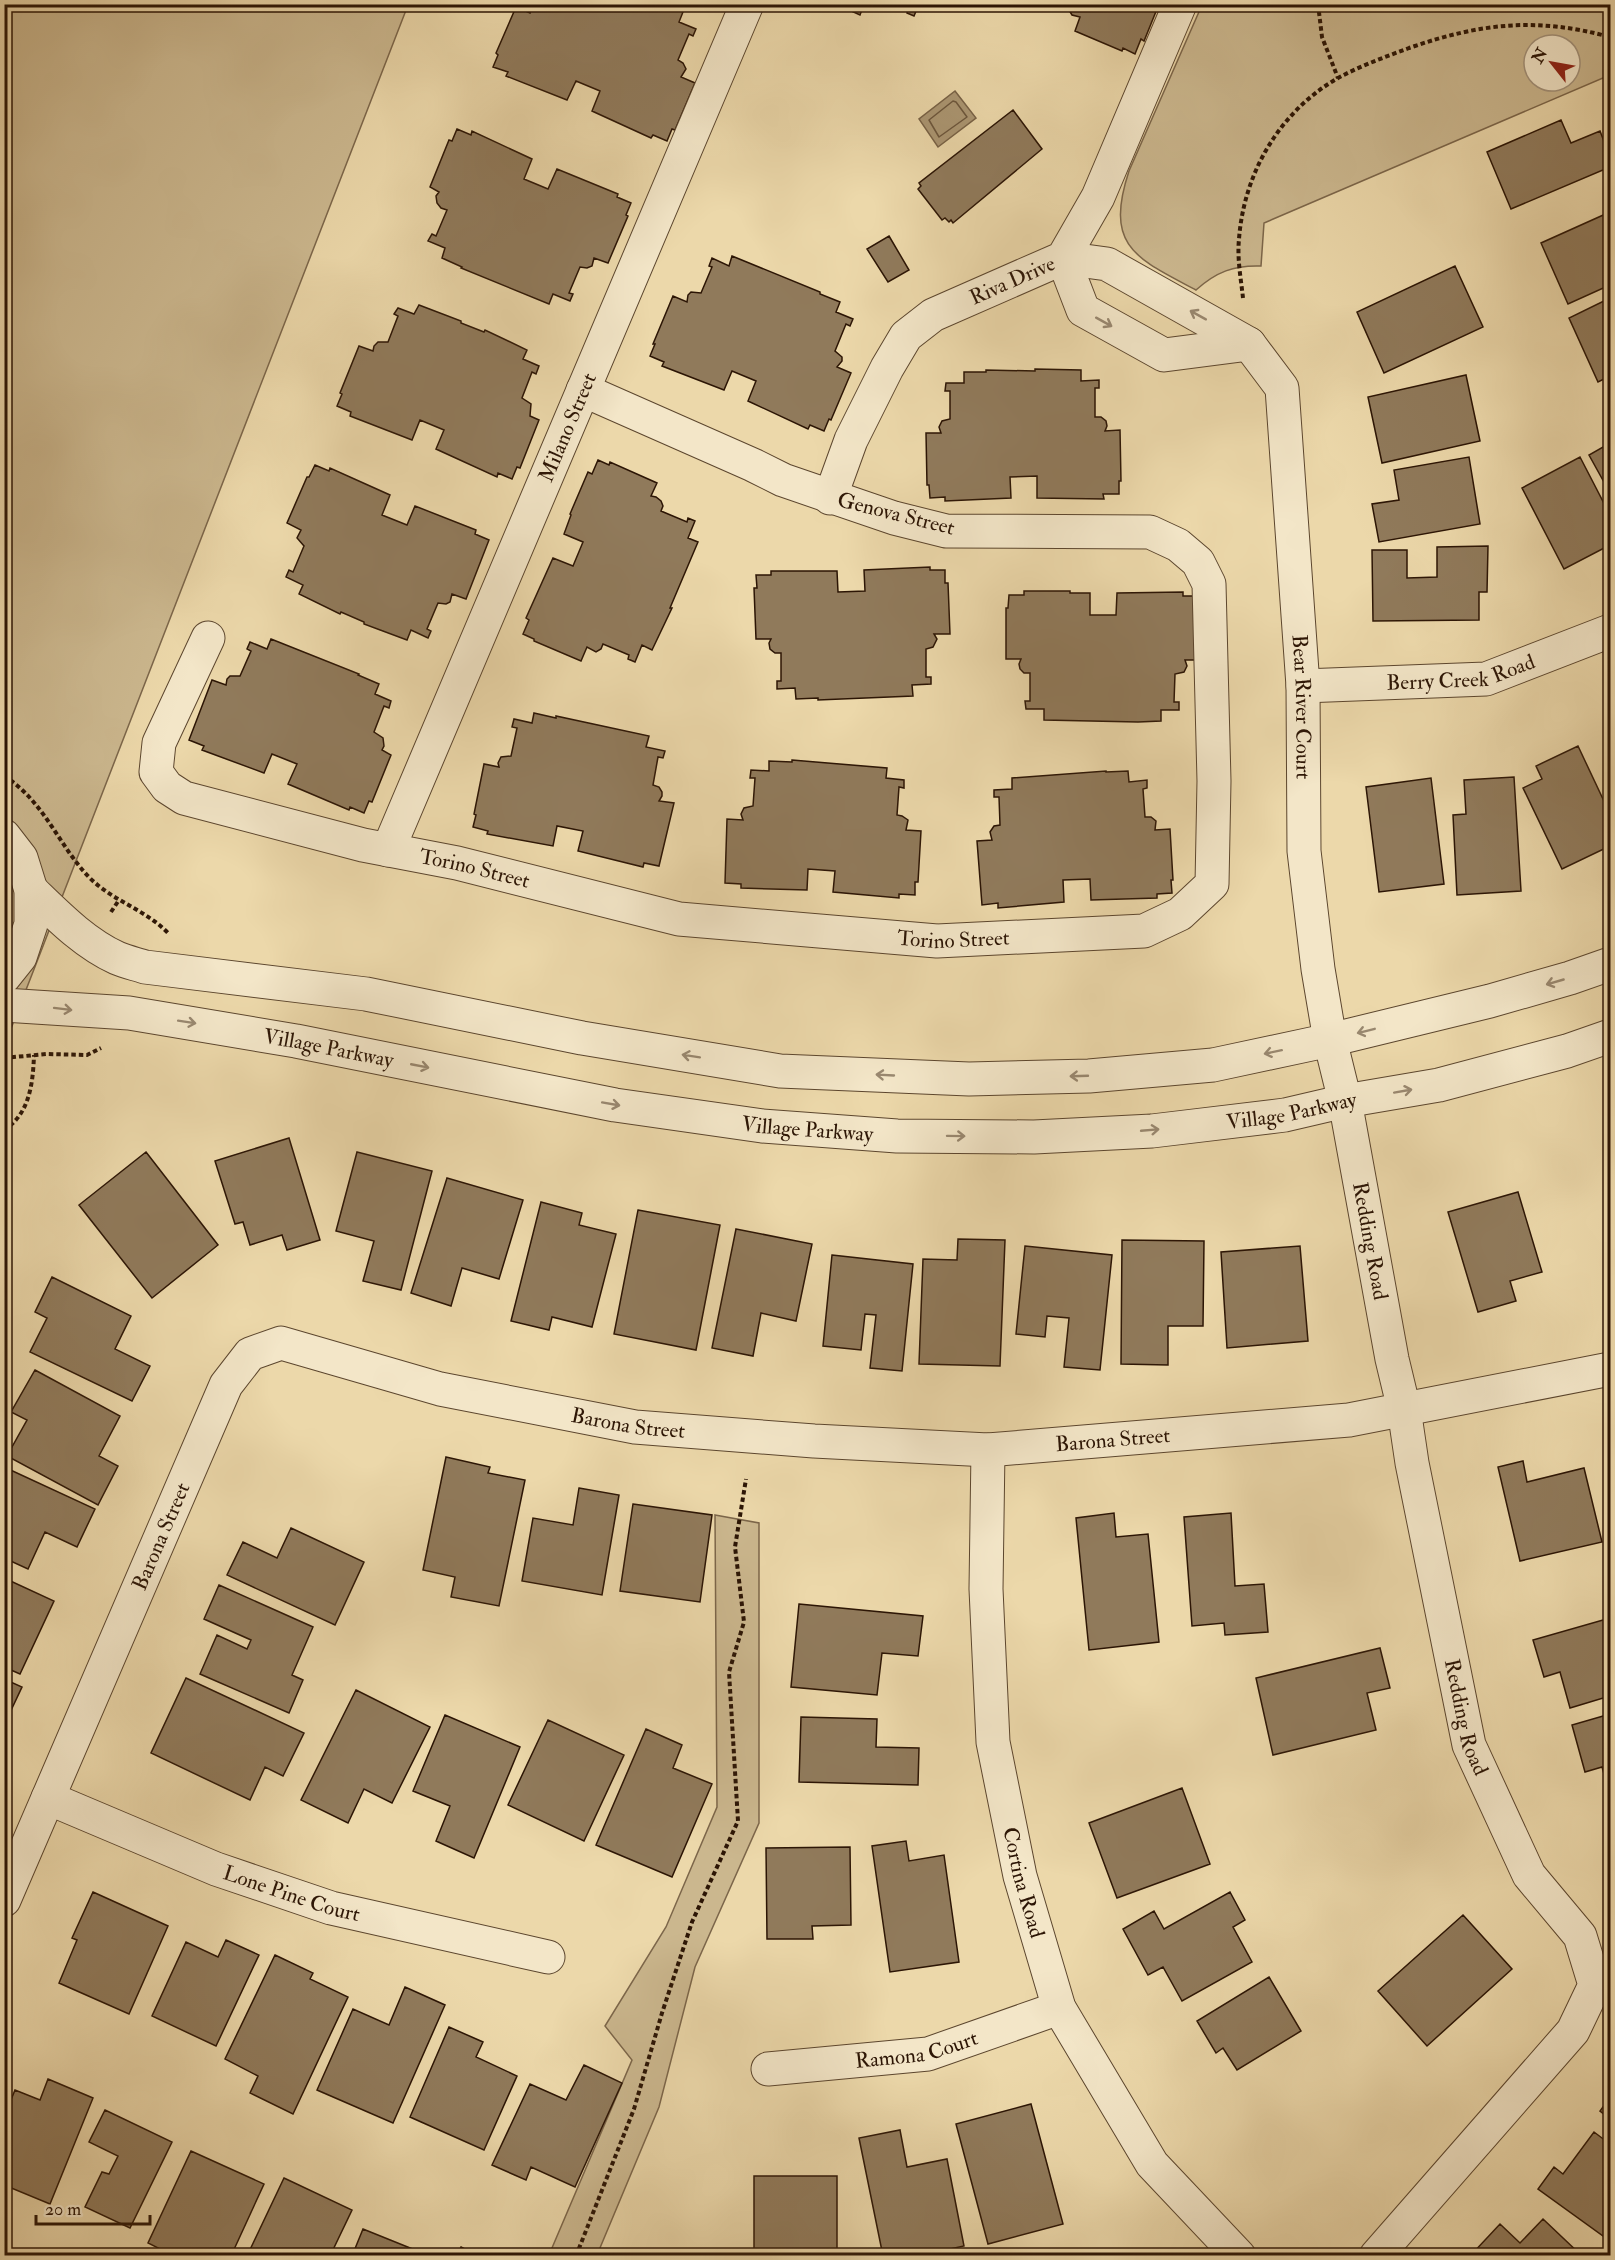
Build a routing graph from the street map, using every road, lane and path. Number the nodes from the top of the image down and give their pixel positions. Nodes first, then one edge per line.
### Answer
1 (747, 4) edge
2 (1180, 4) edge
3 (1318, 4) edge
4 (1611, 37) edge
5 (1338, 78) junction
6 (1063, 258) junction
7 (1249, 344) junction
8 (583, 390) junction
9 (830, 498) junction
10 (1209, 584) joint
11 (1611, 631) edge
12 (208, 638) dead end
13 (1303, 686) junction
14 (4, 776) edge
15 (4, 836) edge
16 (388, 850) junction
17 (31, 890) junction
18 (119, 900) junction
19 (108, 917) dead end
20 (170, 935) dead end
21 (1611, 964) edge
22 (4, 977) edge
23 (4, 1005) edge
24 (1611, 1036) edge
25 (1330, 1040) junction
26 (107, 1045) dead end
27 (34, 1055) junction
28 (4, 1058) edge
29 (1342, 1090) junction
30 (4, 1130) edge
31 (1611, 1369) edge
32 (1404, 1409) junction
33 (988, 1450) junction
34 (746, 1479) dead end
35 (48, 1798) junction
36 (4, 1900) edge
37 (548, 1958) dead end
38 (1059, 2008) junction
39 (768, 2069) dead end
40 (576, 2256) edge
41 (1239, 2256) edge
42 (1376, 2256) edge

1 - 8 street, Milano Street
2 - 6 street, Riva Drive
3 - 5 path
4 - 5 path
5 - 7 path
7 -> 6 street, Bear River Court
6 -> 7 street
6 - 9 street, Riva Drive
7 - 13 street, Bear River Court
8 - 9 street, Genova Street
8 - 16 street, Milano Street
9 - 10 street, Genova Street
10 - 16 street, Torino Street
11 - 13 street, Berry Creek Road
12 - 16 street, Torino Street
13 - 25 street, Bear River Court
14 - 18 path
15 - 17 street
17 - 22 street
25 -> 17 street
18 - 19 path
18 - 20 path
21 -> 25 street
23 -> 29 street, Village Parkway
29 -> 24 street, Village Parkway
25 - 29 street, Bear River Court
26 - 27 path
27 - 28 path
27 - 30 path
29 - 32 street, Redding Road
31 - 32 street, Barona Street
32 - 33 street, Barona Street
32 - 42 street, Redding Road
33 - 35 street, Barona Street
33 - 38 street, Cortina Road
34 - 40 path
35 - 36 street, Barona Street
35 - 37 street, Lone Pine Court
38 - 39 street, Ramona Court
38 - 41 street, Cortina Road

